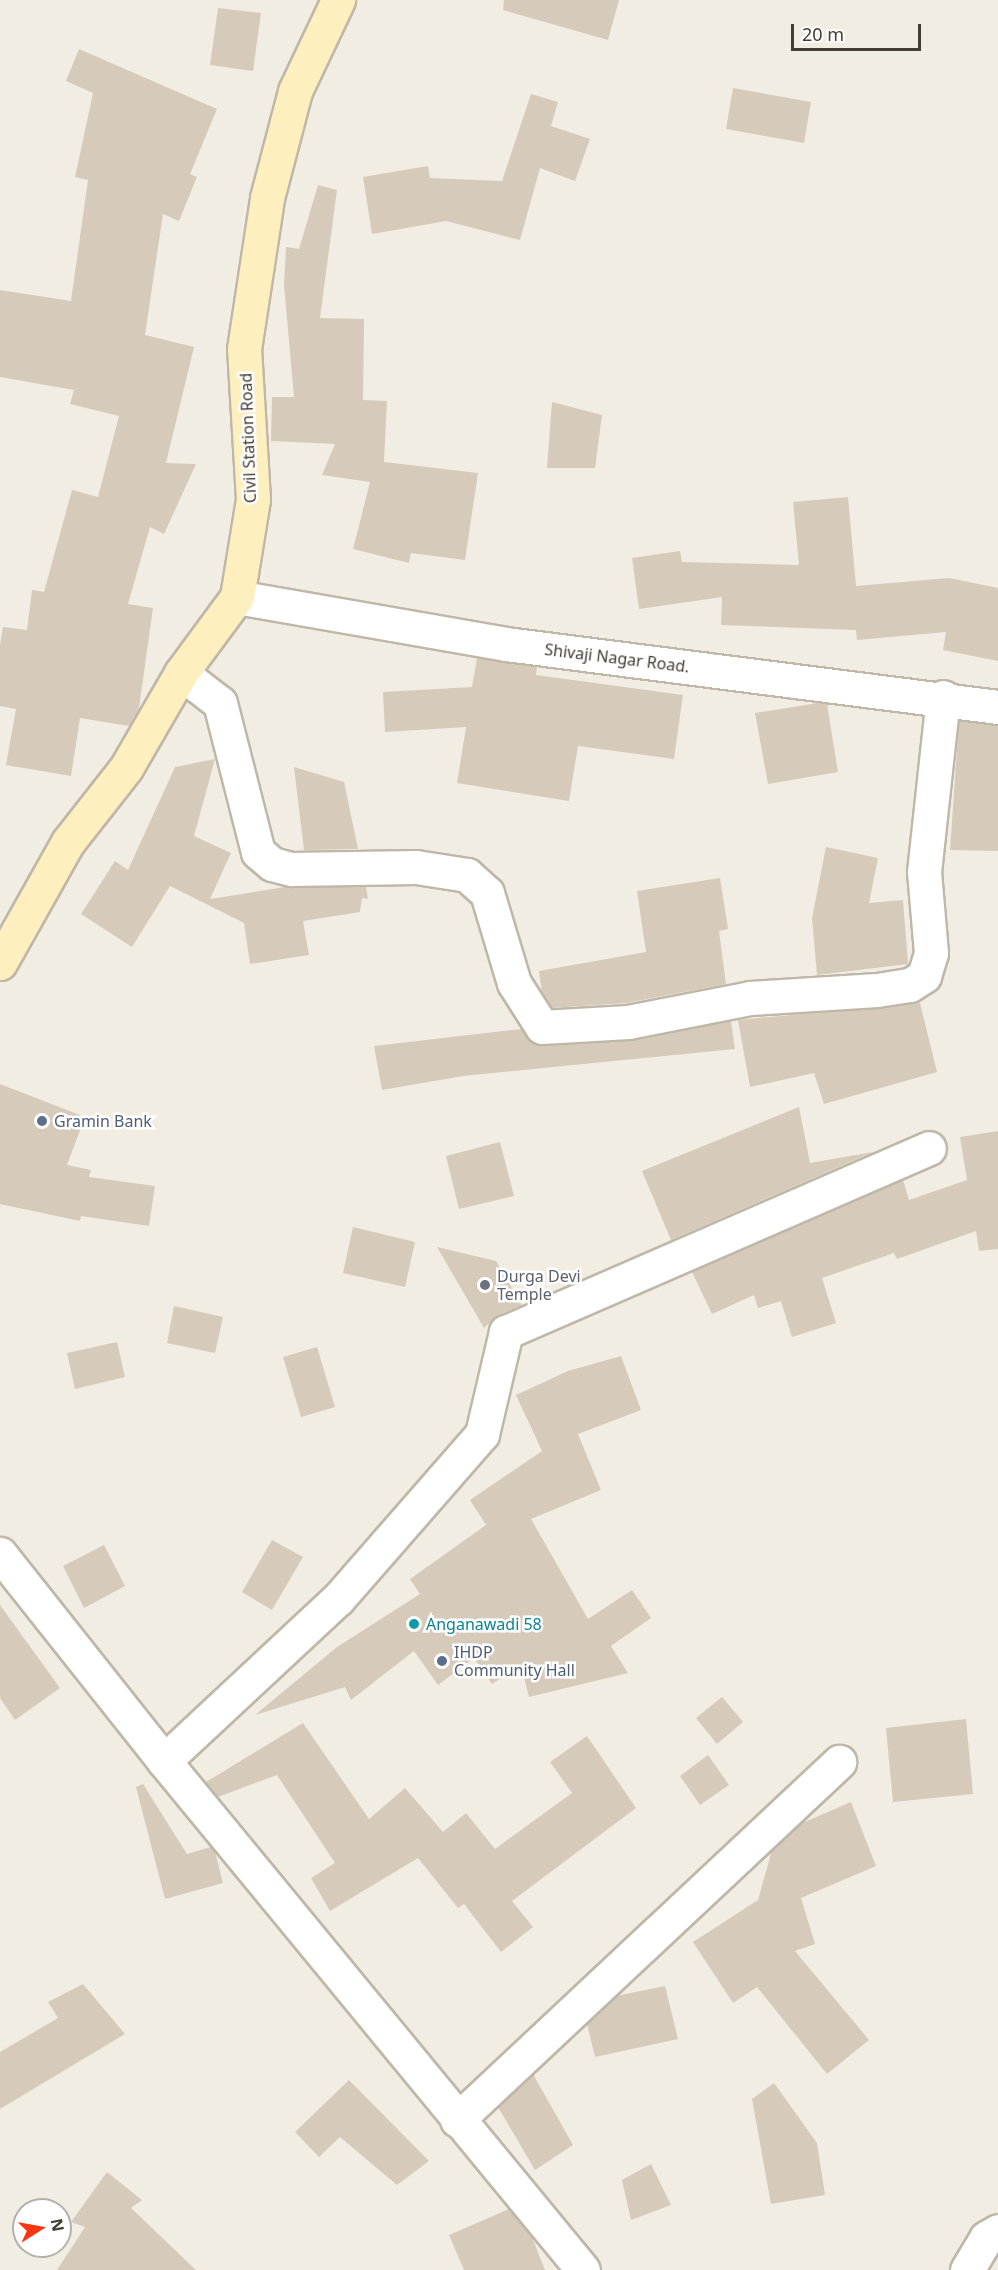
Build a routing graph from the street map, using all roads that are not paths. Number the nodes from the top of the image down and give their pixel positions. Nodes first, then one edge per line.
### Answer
1 (338, 0) edge
2 (237, 597) junction
3 (181, 673) junction
4 (943, 697) junction
5 (998, 707) edge
6 (0, 963) edge
7 (929, 1148) dead end
8 (0, 1554) edge
9 (164, 1761) junction
10 (839, 1762) dead end
11 (458, 2120) junction
12 (998, 2231) edge
13 (584, 2270) edge
14 (967, 2270) edge

1 - 2 main road, Civil Station Road
2 - 3 main road, Civil Station Road
2 - 4 street, Shivaji Nagar Road.
3 - 4 street
3 - 6 main road, Civil Station Road
4 - 5 street, Shivaji Nagar Road.
7 - 9 street
8 - 9 street
9 - 11 street
10 - 11 street
11 - 13 street
12 - 14 street

